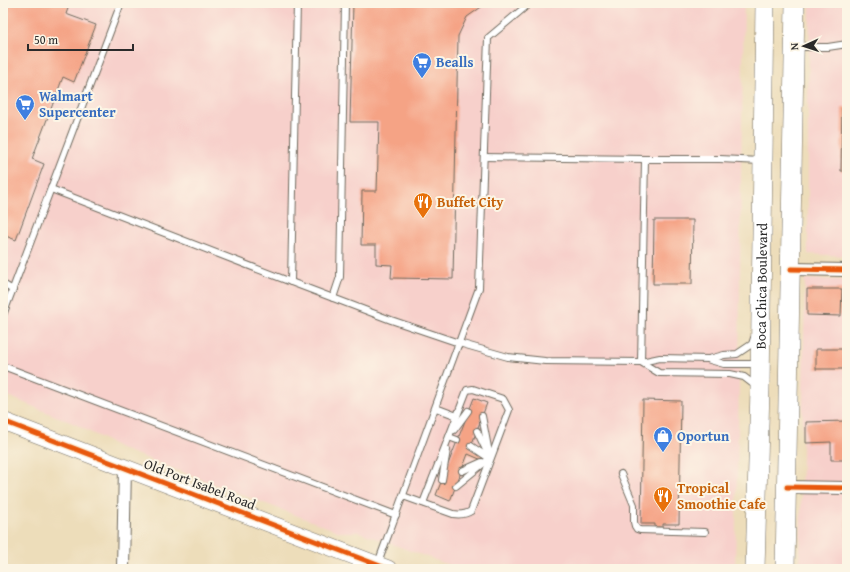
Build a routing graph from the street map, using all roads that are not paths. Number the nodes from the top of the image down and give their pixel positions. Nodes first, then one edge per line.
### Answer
1 (121, 3) edge
2 (297, 3) edge
3 (346, 3) edge
4 (530, 3) edge
5 (765, 3) edge
6 (795, 3) edge
7 (847, 44) edge
8 (795, 47) junction
9 (484, 157) junction
10 (645, 159) junction
11 (763, 161) junction
12 (51, 189) junction
13 (791, 269) junction
14 (847, 270) edge
15 (291, 282) junction
16 (3, 284) edge
17 (13, 290) junction
18 (333, 298) junction
19 (3, 315) edge
20 (761, 320) junction
21 (460, 343) junction
22 (710, 360) junction
23 (641, 362) junction
24 (760, 364) junction
25 (3, 366) edge
26 (760, 389) junction
27 (436, 408) junction
28 (468, 411) dead end
29 (457, 416) junction
30 (482, 416) dead end
31 (3, 422) edge
32 (463, 426) dead end
33 (477, 432) dead end
34 (449, 437) junction
35 (457, 440) dead end
36 (471, 446) dead end
37 (490, 458) junction
38 (448, 465) dead end
39 (124, 467) junction
40 (462, 471) dead end
41 (621, 474) dead end
42 (442, 480) dead end
43 (456, 486) dead end
44 (787, 487) junction
45 (847, 488) edge
46 (403, 496) junction
47 (423, 503) junction
48 (396, 515) junction
49 (705, 532) dead end
50 (383, 567) edge
51 (123, 569) edge
52 (756, 569) edge
53 (785, 569) edge

1 - 12 lane
2 - 15 lane
3 - 18 lane
4 - 9 lane
5 - 11 main road, Boca Chica Boulevard
6 - 8 main road
7 - 8 lane
8 - 13 main road
9 - 10 lane
9 - 21 lane
10 - 11 lane
10 - 23 lane
11 - 20 main road, Boca Chica Boulevard
12 - 15 lane
12 - 17 lane
13 - 14 street
13 - 44 main road
15 - 18 lane
16 - 17 lane
17 - 19 lane
18 - 21 lane
20 - 22 lane
20 - 24 main road, Boca Chica Boulevard
21 - 23 lane
21 - 27 lane
22 - 23 lane
22 - 24 lane
23 - 26 lane
24 - 26 main road, Boca Chica Boulevard
25 - 48 lane
26 - 52 main road, Boca Chica Boulevard
27 - 29 lane
27 - 46 lane
28 - 34 lane
29 - 34 lane
29 - 37 lane
30 - 37 lane
31 - 39 street, Old Port Isabel Road
32 - 34 lane
33 - 37 lane
34 - 35 lane
34 - 38 lane
34 - 42 lane
34 - 47 lane
36 - 37 lane
37 - 40 lane
37 - 43 lane
37 - 47 lane
39 - 50 street, Old Port Isabel Road
39 - 51 street
41 - 49 lane
44 - 45 street
44 - 53 main road
46 - 47 lane
46 - 48 lane
48 - 50 lane

